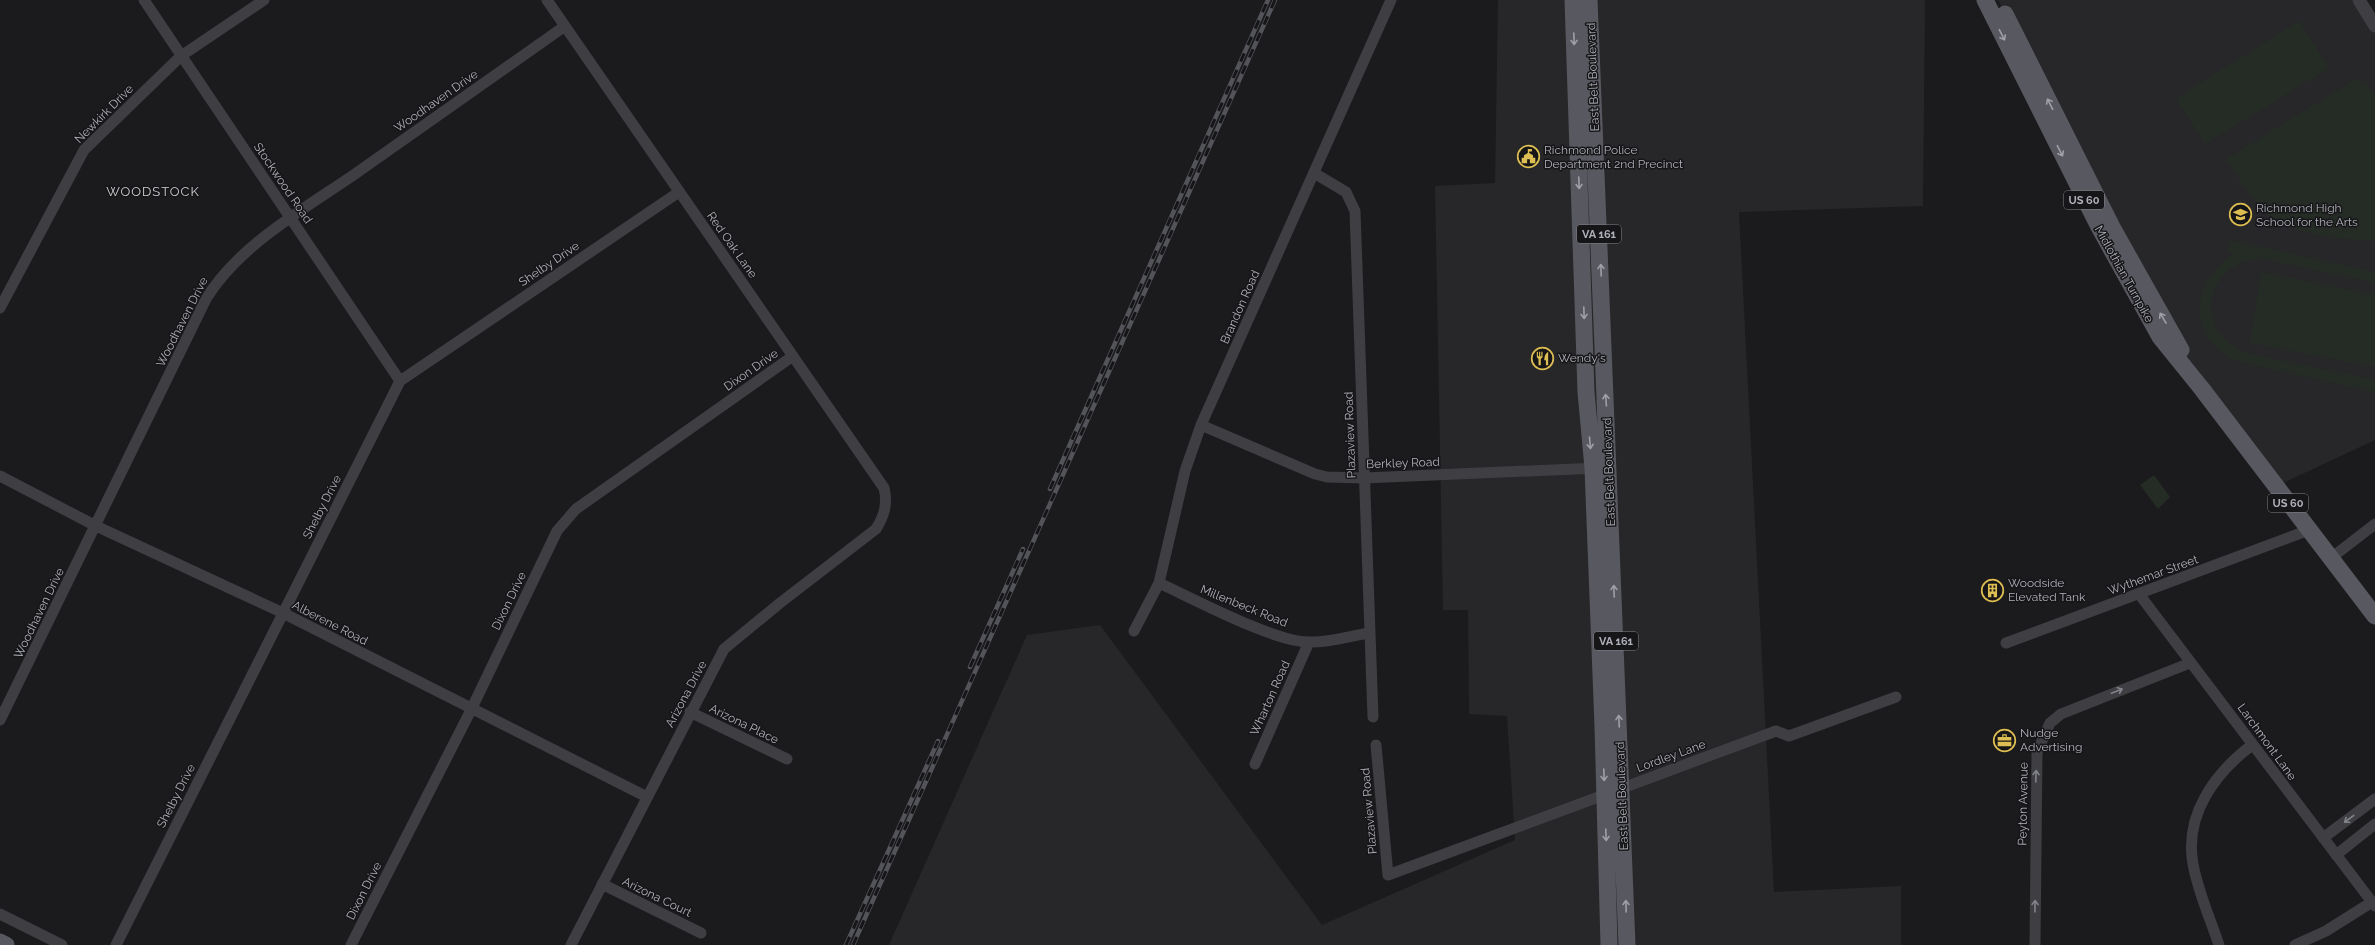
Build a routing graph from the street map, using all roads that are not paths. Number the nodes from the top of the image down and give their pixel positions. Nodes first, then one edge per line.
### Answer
1 (144, 0) edge
2 (264, 0) edge
3 (547, 0) edge
4 (1391, 0) edge
5 (1573, 0) edge
6 (1589, 0) edge
7 (1984, 0) edge
8 (1998, 0) edge
9 (2359, 0) edge
10 (565, 26) junction
11 (2375, 26) edge
12 (181, 56) junction
13 (1314, 173) junction
14 (679, 192) junction
15 (291, 219) junction
16 (0, 308) edge
17 (793, 356) junction
18 (400, 382) junction
19 (2202, 389) junction
20 (1201, 425) junction
21 (1601, 467) junction
22 (0, 476) edge
23 (1364, 478) junction
24 (886, 507) joint
25 (2375, 524) edge
26 (96, 526) junction
27 (2309, 530) junction
28 (2331, 558) junction
29 (1159, 584) junction
30 (2139, 594) junction
31 (283, 613) junction
32 (2375, 616) edge
33 (1134, 631) dead end
34 (1369, 633) junction
35 (1309, 642) junction
36 (2006, 643) dead end
37 (2190, 664) junction
38 (1896, 697) dead end
39 (471, 710) junction
40 (690, 712) junction
41 (1373, 717) dead end
42 (0, 720) edge
43 (1376, 745) dead end
44 (2252, 745) junction
45 (787, 759) dead end
46 (1255, 764) dead end
47 (1622, 788) junction
48 (1605, 796) junction
49 (647, 797) junction
50 (2375, 799) edge
51 (2375, 824) edge
52 (2323, 838) junction
53 (2336, 855) junction
54 (1388, 875) joint
55 (602, 884) junction
56 (2374, 904) edge
57 (0, 914) edge
58 (701, 933) dead end
59 (0, 942) edge
60 (6, 945) edge
61 (62, 945) edge
62 (116, 945) edge
63 (351, 945) edge
64 (571, 945) edge
65 (1609, 945) edge
66 (1627, 945) edge
67 (2035, 945) edge
68 (2220, 945) edge
69 (2295, 945) edge

1 - 12 street, Stockwood Road
2 - 12 street, Newkirk Drive
3 - 10 street, Red Oak Lane
4 - 13 street, Brandon Road
5 -> 21 main road, East Belt Boulevard / VA 161
21 -> 6 main road, East Belt Boulevard / VA 161
7 -> 19 main road, Midlothian Turnpike / US 60
19 -> 8 main road, Midlothian Turnpike / US 60
9 - 11 street
10 - 14 street, Red Oak Lane
10 - 15 street, Woodhaven Drive
12 - 15 street, Stockwood Road
12 - 16 street, Newkirk Drive
13 - 20 street, Brandon Road
13 - 23 street, Plazaview Road
14 - 17 street, Red Oak Lane
14 - 18 street, Shelby Drive
15 - 18 street, Stockwood Road
15 - 26 street, Woodhaven Drive
17 - 24 street, Red Oak Lane
17 - 39 street, Dixon Drive
18 - 31 street, Shelby Drive
19 - 27 main road, Midlothian Turnpike / US 60
20 - 23 street, Berkley Road
20 - 29 street, Brandon Road
21 - 23 street, Berkley Road
47 -> 21 main road, East Belt Boulevard / VA 161
21 -> 48 main road, East Belt Boulevard / VA 161
22 - 26 street, Alberene Road
23 - 34 street, Plazaview Road
24 - 40 street, Arizona Drive
25 - 28 street
26 - 31 street, Alberene Road
26 - 42 street, Woodhaven Drive
27 - 28 main road, Midlothian Turnpike / US 60
27 - 30 street, Wythemar Street
28 - 32 main road, Midlothian Turnpike / US 60
29 - 33 street, Brandon Road
29 - 35 street, Millenbeck Road
30 - 36 street, Wythemar Street
30 - 37 street, Larchmont Lane
31 - 39 street, Alberene Road
31 - 62 street, Shelby Drive
34 - 35 street, Millenbeck Road
34 - 41 street, Plazaview Road
35 - 46 street, Wharton Road
37 - 44 street, Larchmont Lane
67 -> 37 street, Peyton Avenue
38 - 47 street, Lordley Lane
39 - 49 street, Alberene Road
39 - 63 street, Dixon Drive
40 - 45 street, Arizona Place
40 - 49 street, Arizona Drive
43 - 54 street, Plazaview Road
44 - 52 street, Larchmont Lane
44 - 68 street
47 - 48 street, Lordley Lane
66 -> 47 main road, East Belt Boulevard / VA 161
48 - 54 street, Lordley Lane
48 -> 65 main road, East Belt Boulevard / VA 161
49 - 55 street, Arizona Drive
50 -> 52 street
51 - 53 street
52 - 53 street, Larchmont Lane
53 - 56 street, Larchmont Lane
55 - 58 street, Arizona Court
55 - 64 street, Arizona Drive
56 - 69 street
57 - 61 street
59 - 60 main road

